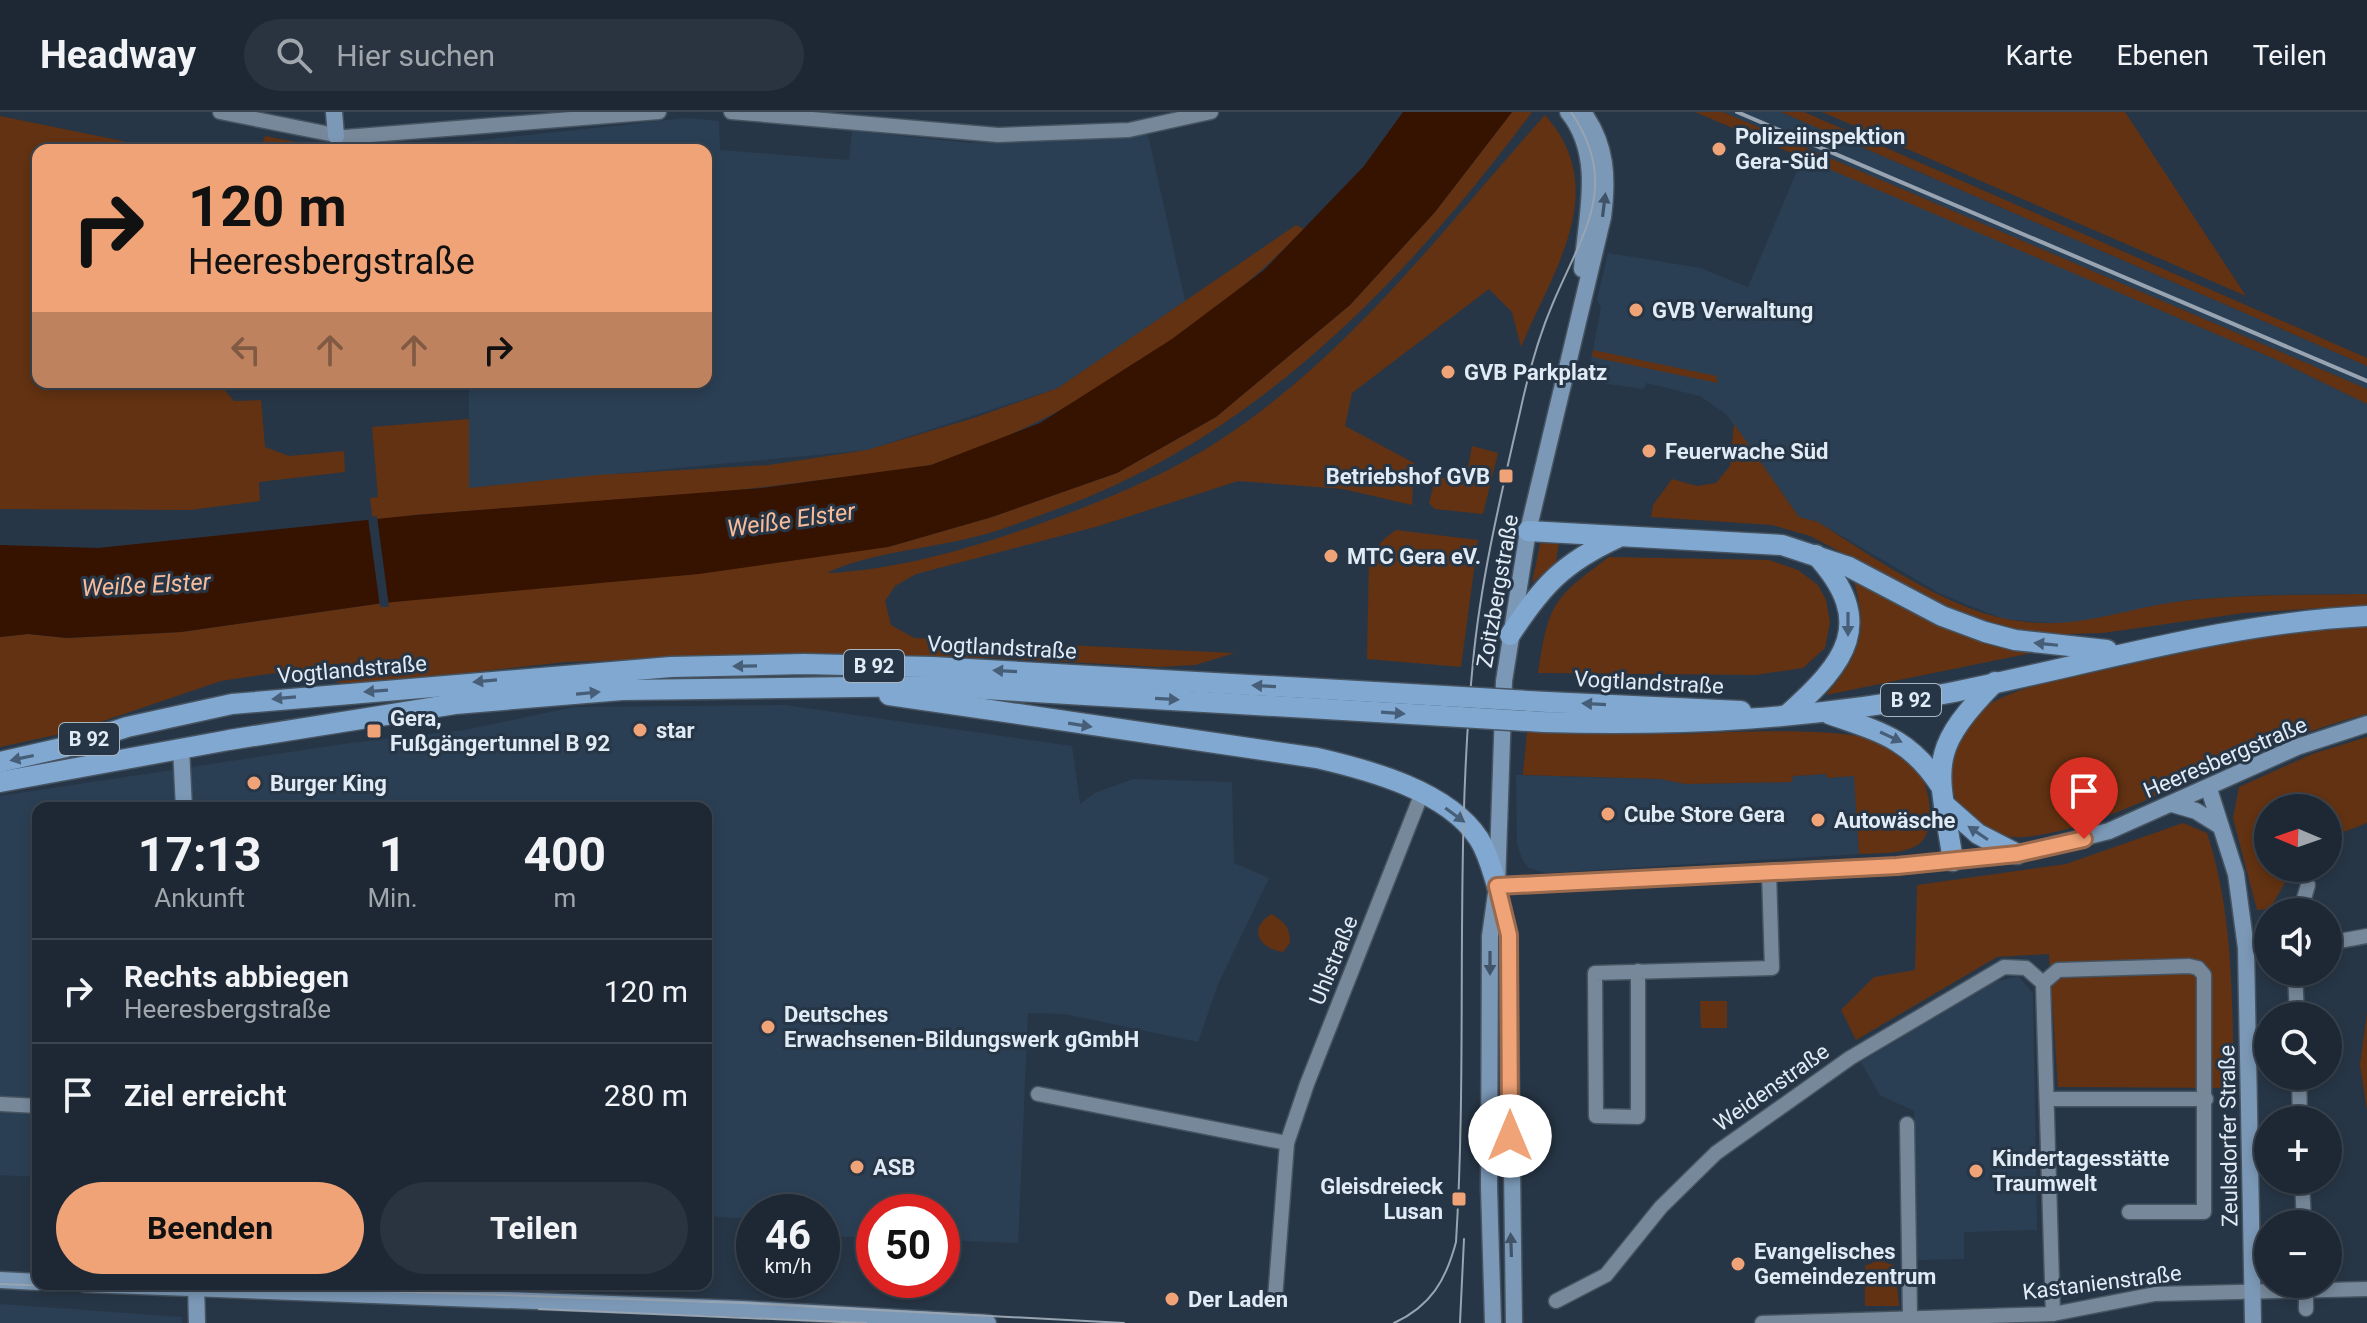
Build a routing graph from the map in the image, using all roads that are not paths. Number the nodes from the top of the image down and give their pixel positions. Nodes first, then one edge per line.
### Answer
1 (220, 112) edge
2 (334, 112) edge
3 (659, 112) edge
4 (731, 112) edge
5 (1211, 112) edge
6 (1568, 112) edge
7 (1583, 112) edge
8 (843, 117) edge
9 (336, 143) edge
10 (1580, 308) junction
11 (1528, 531) junction
12 (1620, 537) junction
13 (1816, 555) junction
14 (2367, 616) edge
15 (1510, 635) junction
16 (2123, 652) junction
17 (1995, 682) junction
18 (837, 685) junction
19 (1445, 706) junction
20 (1825, 713) junction
21 (178, 714) junction
22 (1778, 715) junction
23 (2367, 724) edge
24 (181, 748) junction
25 (0, 762) edge
26 (0, 782) edge
27 (2209, 789) junction
28 (1422, 793) junction
29 (1942, 794) junction
30 (184, 802) edge
31 (2172, 804) junction
32 (2220, 826) junction
33 (2017, 854) junction
34 (1953, 861) junction
35 (1769, 873) junction
36 (2308, 885) dead end
37 (1497, 886) junction
38 (2304, 898) edge
39 (2367, 936) edge
40 (2342, 942) edge
41 (2246, 948) junction
42 (2254, 948) edge
43 (1638, 971) junction
44 (2043, 983) junction
45 (1038, 1094) dead end
46 (2047, 1099) junction
47 (2206, 1099) junction
48 (0, 1104) edge
49 (32, 1106) edge
50 (1907, 1124) dead end
51 (1287, 1143) junction
52 (2129, 1212) dead end
53 (0, 1280) edge
54 (32, 1282) edge
55 (2342, 1288) edge
56 (2367, 1289) edge
57 (196, 1290) edge
58 (291, 1290) edge
59 (2251, 1290) junction
60 (2254, 1290) edge
61 (2306, 1298) edge
62 (1275, 1299) dead end
63 (1556, 1301) dead end
64 (2306, 1309) dead end
65 (2053, 1314) junction
66 (1910, 1317) junction
67 (197, 1323) edge
68 (988, 1323) edge
69 (1493, 1323) edge
70 (1514, 1323) edge
71 (1762, 1323) edge
72 (2253, 1323) edge

1 - 9 street
2 - 9 street
3 - 9 street
4 - 8 street
5 - 8 street
6 - 10 street, Zoitzbergstraße
10 -> 7 street, Zoitzbergstraße
10 - 11 street, Zoitzbergstraße
11 - 12 main road
11 - 15 street, Zoitzbergstraße
12 - 13 main road
12 - 15 main road
16 -> 13 main road
13 -> 22 main road
14 - 16 main road, Vogtlandstraße / B 92
15 - 37 street, Zoitzbergstraße
16 - 17 main road, Vogtlandstraße / B 92
17 - 20 main road, Vogtlandstraße / B 92
17 - 29 main road
18 -> 19 main road, Vogtlandstraße / B 92
24 -> 18 main road, Vogtlandstraße / B 92
18 -> 28 main road
19 -> 21 main road, Vogtlandstraße / B 92
19 - 22 main road, Vogtlandstraße / B 92, bridge
20 - 22 main road, Vogtlandstraße / B 92
20 -> 29 main road
21 - 24 main road
21 -> 25 main road, Vogtlandstraße / B 92
23 - 27 street, Heeresbergstraße
24 - 26 main road, Vogtlandstraße / B 92
24 - 30 street
27 - 31 street, Heeresbergstraße
27 - 32 street, Zeulsdorfer Straße
28 -> 37 main road
28 - 51 street, Uhlstraße
33 -> 29 main road
29 - 34 main road
31 - 32 street
31 - 33 street, Heeresbergstraße
32 - 41 street, Zeulsdorfer Straße
33 - 34 street, Heeresbergstraße
34 - 35 street, Heeresbergstraße
35 - 37 street, Heeresbergstraße
35 - 43 street
36 - 38 street
37 -> 69 street, Zoitzbergstraße
70 -> 37 street, Zoitzbergstraße
39 - 40 street
41 - 42 street
41 - 59 street, Zeulsdorfer Straße
43 - 43 street
44 - 46 street
44 - 47 street
44 - 63 street, Weidenstraße
45 - 51 street
46 - 47 street
46 - 65 street
47 - 52 street
48 - 49 street
50 - 66 street
51 - 62 street, Uhlstraße
53 - 54 street
55 - 56 street, Kastanienstraße
57 - 67 street
58 - 68 street
59 - 60 street, Kastanienstraße
59 - 65 street, Kastanienstraße
59 - 72 street, Zeulsdorfer Straße
61 - 64 street
65 - 66 street, Kastanienstraße
66 - 71 street, Kastanienstraße

